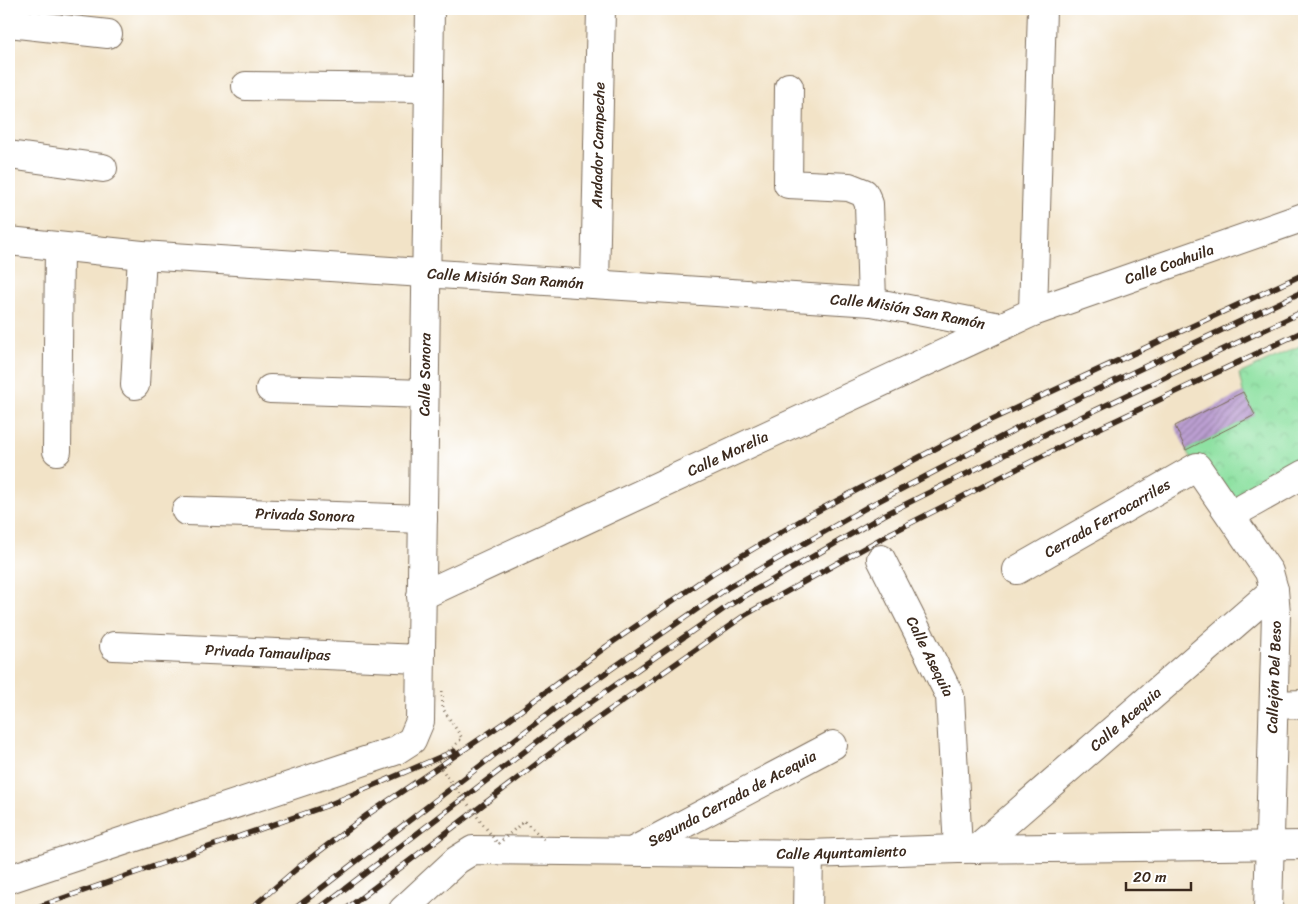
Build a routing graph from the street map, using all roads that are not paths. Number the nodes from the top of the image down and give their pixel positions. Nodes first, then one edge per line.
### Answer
1 (430, 9) edge
2 (601, 9) edge
3 (1042, 9) edge
4 (9, 22) edge
5 (108, 34) dead end
6 (246, 86) dead end
7 (789, 87) dead end
8 (428, 88) junction
9 (9, 155) edge
10 (103, 168) dead end
11 (1304, 217) edge
12 (9, 241) edge
13 (59, 247) junction
14 (142, 255) junction
15 (426, 274) junction
16 (595, 283) junction
17 (872, 302) junction
18 (1033, 312) junction
19 (1000, 327) junction
20 (135, 385) dead end
21 (270, 389) dead end
22 (424, 394) junction
23 (57, 450) dead end
24 (1197, 468) joint
25 (1304, 474) edge
26 (186, 510) dead end
27 (1231, 515) junction
28 (423, 519) junction
29 (881, 559) dead end
30 (1017, 570) dead end
31 (1274, 590) junction
32 (421, 596) junction
33 (114, 646) dead end
34 (420, 659) junction
35 (1274, 704) junction
36 (1304, 704) edge
37 (833, 745) dead end
38 (1304, 845) edge
39 (1268, 847) junction
40 (967, 849) junction
41 (632, 852) junction
42 (809, 854) junction
43 (9, 879) edge
44 (403, 910) edge
45 (808, 910) edge
46 (1268, 910) edge

1 - 8 street, Calle Sonora
2 - 16 street, Andador Campeche
3 - 18 street
4 - 5 street
6 - 8 street
7 - 17 street
8 - 15 street, Calle Sonora
9 - 10 street
11 - 18 street, Calle Coahuila
12 - 13 street, Calle Misión San Ramón
13 - 14 street, Calle Misión San Ramón
13 - 23 street
14 - 15 street, Calle Misión San Ramón
14 - 20 street
15 - 16 street, Calle Misión San Ramón
15 - 22 street, Calle Sonora
16 - 17 street, Calle Misión San Ramón
17 - 19 street, Calle Misión San Ramón
18 - 19 street, Calle Morelia
19 - 32 street, Calle Morelia
21 - 22 street
22 - 28 street, Calle Sonora
24 - 27 street, Callejón Del Beso
24 - 30 street, Cerrada Ferrocarriles
25 - 27 street
26 - 28 street, Privada Sonora
27 - 31 street, Callejón Del Beso
28 - 32 street, Calle Sonora
29 - 40 street, Calle Asequia
31 - 35 street, Callejón Del Beso
31 - 40 street, Calle Acequia
32 - 34 street, Calle Sonora
33 - 34 street, Privada Tamaulipas
34 - 43 street, Calle Sonora
35 - 36 street
35 - 39 street, Callejón Del Beso
37 - 41 street, Segunda Cerrada de Acequia
38 - 39 street, Calle Ayuntamiento
39 - 40 street, Calle Ayuntamiento
39 - 46 street, Callejón Del Beso
40 - 42 street, Calle Ayuntamiento
41 - 42 street, Calle Ayuntamiento
41 - 44 street, Calle Ayuntamiento
42 - 45 street

